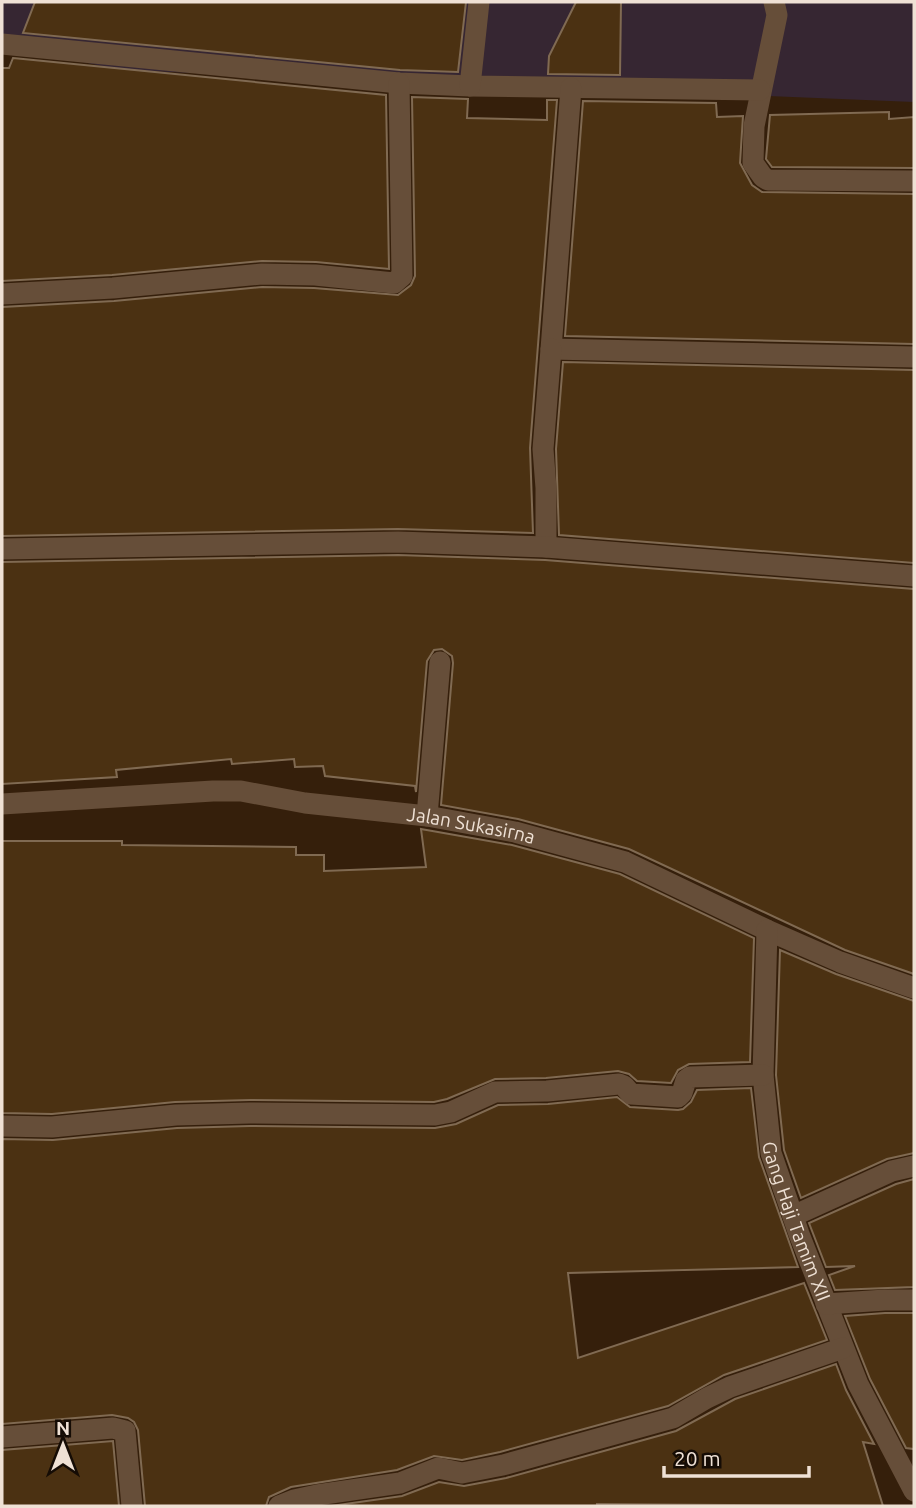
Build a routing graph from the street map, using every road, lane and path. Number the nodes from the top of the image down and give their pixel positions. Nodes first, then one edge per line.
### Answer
1 (479, 2) edge
2 (774, 2) edge
3 (2, 44) edge
4 (399, 83) junction
5 (470, 86) junction
6 (571, 88) junction
7 (760, 90) junction
8 (914, 181) edge
9 (2, 294) edge
10 (551, 349) junction
11 (914, 357) edge
12 (546, 547) junction
13 (2, 549) edge
14 (914, 576) edge
15 (440, 662) dead end
16 (2, 804) edge
17 (426, 816) junction
18 (767, 930) junction
19 (914, 988) edge
20 (763, 1075) junction
21 (2, 1126) edge
22 (914, 1166) edge
23 (793, 1216) junction
24 (914, 1300) edge
25 (826, 1304) junction
26 (843, 1348) junction
27 (2, 1437) edge
28 (914, 1491) edge
29 (132, 1506) edge
30 (279, 1506) edge

1 - 5 street
2 - 7 street
3 - 4 street
4 - 5 street
4 - 9 street
5 - 6 street
6 - 7 street
6 - 10 street
7 - 8 street
10 - 11 street
10 - 12 street
12 - 13 street
12 - 14 street
15 - 17 street
16 - 17 street, Jalan Sukasirna
17 - 18 street, Jalan Sukasirna
18 - 19 street, Jalan Sukasirna
18 - 20 street, Gang Haji Tamim XII
20 - 21 street
20 - 23 street, Gang Haji Tamim XII
22 - 23 street
23 - 25 street, Gang Haji Tamim XII
24 - 25 street
25 - 26 street, Gang Haji Tamim XII
26 - 28 street, Gang Haji Tamim XII
26 - 30 street
27 - 29 street

